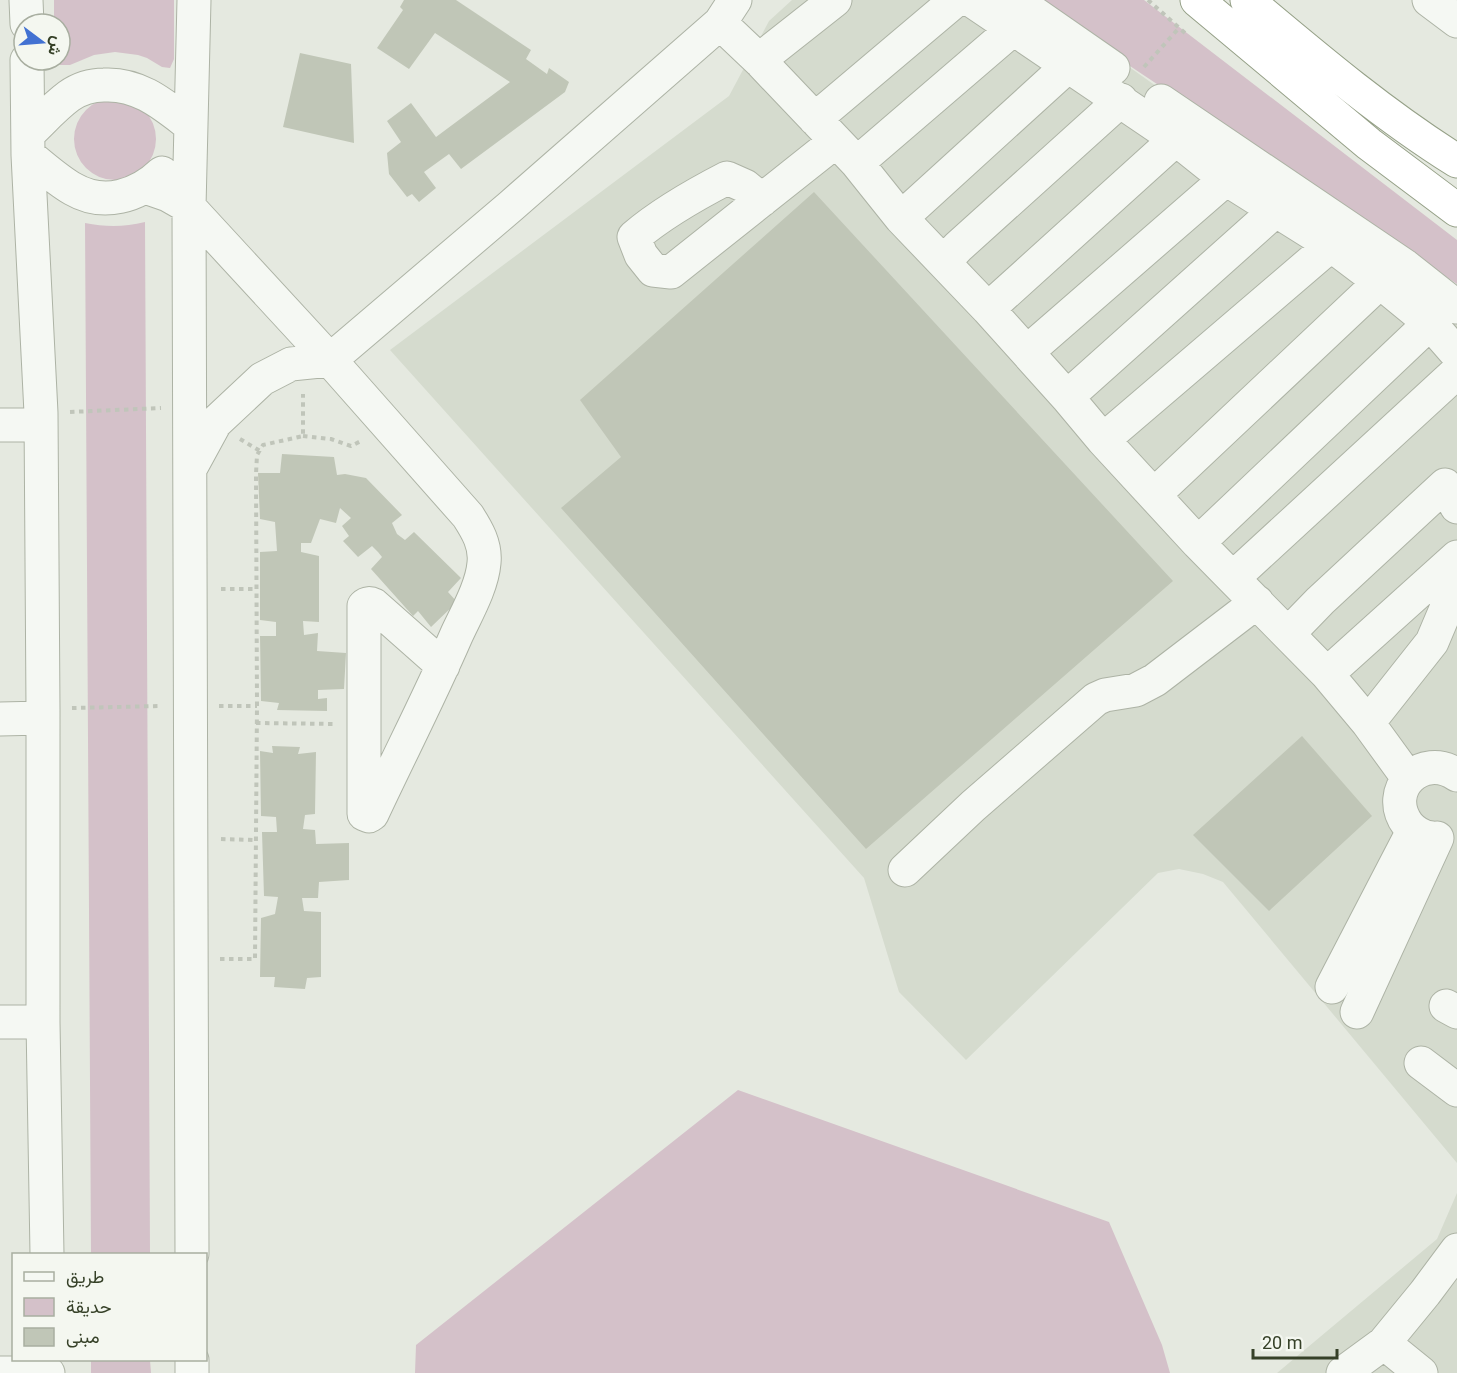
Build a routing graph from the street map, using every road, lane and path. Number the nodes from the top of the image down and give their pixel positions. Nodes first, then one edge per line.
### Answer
1 (194, 0) edge
2 (835, 0) edge
3 (956, 0) edge
4 (971, 0) edge
5 (1247, 0) edge
6 (1429, 0) edge
7 (1203, 4) edge
8 (727, 12) edge
9 (1014, 15) edge
10 (1457, 21) edge
11 (759, 60) junction
12 (1069, 65) junction
13 (27, 72) edge
14 (1126, 91) junction
15 (190, 135) junction
16 (1176, 139) junction
17 (836, 141) junction
18 (28, 145) junction
19 (1457, 161) edge
20 (1226, 179) junction
21 (145, 187) junction
22 (762, 200) junction
23 (678, 205) junction
24 (189, 207) junction
25 (1276, 210) junction
26 (1457, 210) edge
27 (901, 218) junction
28 (714, 238) junction
29 (1331, 245) junction
30 (944, 262) junction
31 (1380, 282) junction
32 (988, 309) junction
33 (1443, 315) edge
34 (1027, 352) junction
35 (1457, 354) edge
36 (317, 361) junction
37 (1457, 372) edge
38 (1067, 397) junction
39 (189, 407) junction
40 (41, 419) junction
41 (0, 425) edge
42 (389, 427) junction
43 (303, 436) junction
44 (1103, 440) junction
45 (189, 472) junction
46 (1154, 495) junction
47 (1451, 496) edge
48 (1198, 543) junction
49 (1457, 557) edge
50 (1233, 578) junction
51 (1457, 583) edge
52 (1257, 603) junction
53 (1288, 634) junction
54 (443, 666) junction
55 (1327, 674) junction
56 (190, 706) junction
57 (257, 706) junction
58 (43, 714) junction
59 (0, 719) edge
60 (256, 723) junction
61 (1368, 723) junction
62 (363, 724) junction
63 (1453, 762) edge
64 (1408, 778) junction
65 (1444, 834) edge
66 (905, 870) dead end
67 (191, 960) junction
68 (1332, 987) dead end
69 (1357, 1012) dead end
70 (0, 1022) edge
71 (43, 1022) junction
72 (1421, 1063) dead end
73 (1457, 1090) edge
74 (1457, 1250) edge
75 (46, 1253) edge
76 (192, 1253) edge
77 (1384, 1343) junction
78 (0, 1373) edge
79 (48, 1373) edge
80 (1342, 1373) edge
81 (1421, 1373) edge

1 - 15 street
2 - 11 street
3 - 17 street
4 - 9 street
5 - 19 highway
6 - 10 street
7 - 14 path
7 - 26 highway
8 - 11 street
8 - 36 street
9 - 12 street
9 - 14 street
9 - 17 street
11 - 17 street
12 - 14 street
12 - 27 street
13 - 18 street
14 - 16 street
14 - 30 street
14 - 33 street
15 - 18 street
15 - 21 street
15 - 24 street
16 - 20 street
16 - 32 street
17 - 22 street
17 - 27 street
18 - 21 street
18 - 40 street
20 - 25 street
20 - 34 street
21 - 24 street
22 - 23 street
22 - 28 street
23 - 28 street
23 - 28 street
24 - 36 street
24 - 39 street
25 - 29 street
25 - 38 street
27 - 30 street
29 - 31 street
29 - 44 street
30 - 32 street
31 - 33 street
31 - 46 street
32 - 34 street
33 - 35 street
33 - 48 street
34 - 38 street
36 - 42 street
36 - 43 path
36 - 45 street
37 - 50 street
38 - 44 street
39 - 40 path
39 - 45 street
40 - 41 street
40 - 58 street
42 - 43 path
42 - 54 street
43 - 57 path
44 - 46 street
45 - 56 street
46 - 48 street
47 - 53 street
48 - 50 street
49 - 55 street
50 - 52 street
51 - 61 street
52 - 53 street
52 - 66 street
53 - 55 street
54 - 62 street
54 - 62 street
55 - 61 street
56 - 57 path
56 - 58 path
56 - 67 street
57 - 60 path
58 - 59 street
58 - 71 street
60 - 62 path
60 - 67 path
61 - 64 street
63 - 64 street
64 - 65 street
65 - 68 street
65 - 69 street
67 - 76 street
70 - 71 street
71 - 75 street
72 - 73 street
74 - 77 street
77 - 80 street
77 - 81 street
78 - 79 street

